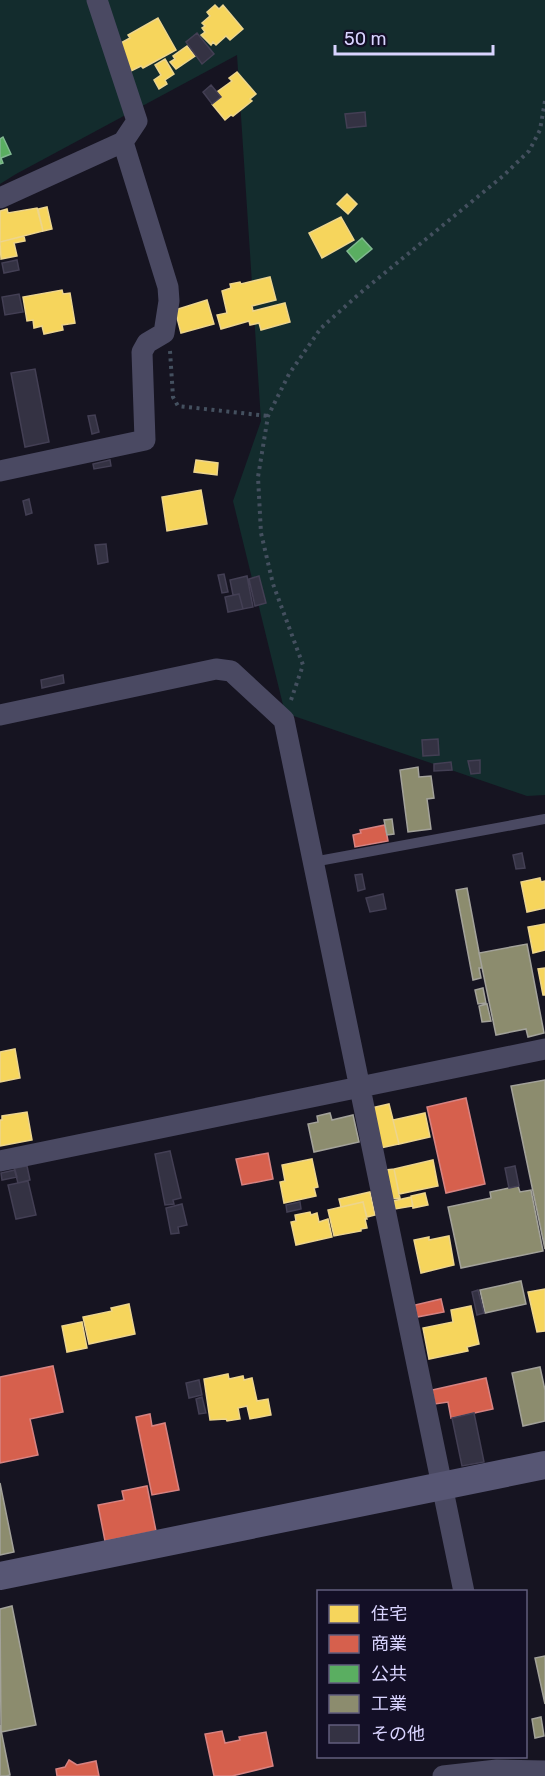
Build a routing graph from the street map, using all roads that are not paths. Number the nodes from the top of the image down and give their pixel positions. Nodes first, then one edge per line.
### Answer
1 (97, 0) edge
2 (123, 142) junction
3 (0, 198) edge
4 (0, 471) edge
5 (0, 715) edge
6 (545, 819) edge
7 (313, 862) junction
8 (545, 1048) edge
9 (359, 1087) junction
10 (0, 1161) edge
11 (545, 1465) edge
12 (442, 1485) junction
13 (0, 1576) edge
14 (464, 1590) edge
15 (496, 1763) edge
16 (545, 1771) edge
17 (443, 1776) edge

1 - 2 street
2 - 3 street
2 - 4 street
5 - 7 street
6 - 7 lane
7 - 9 street
8 - 9 street
9 - 10 street
9 - 12 street
11 - 12 street
12 - 13 street
12 - 14 street
15 - 16 street
15 - 17 street

